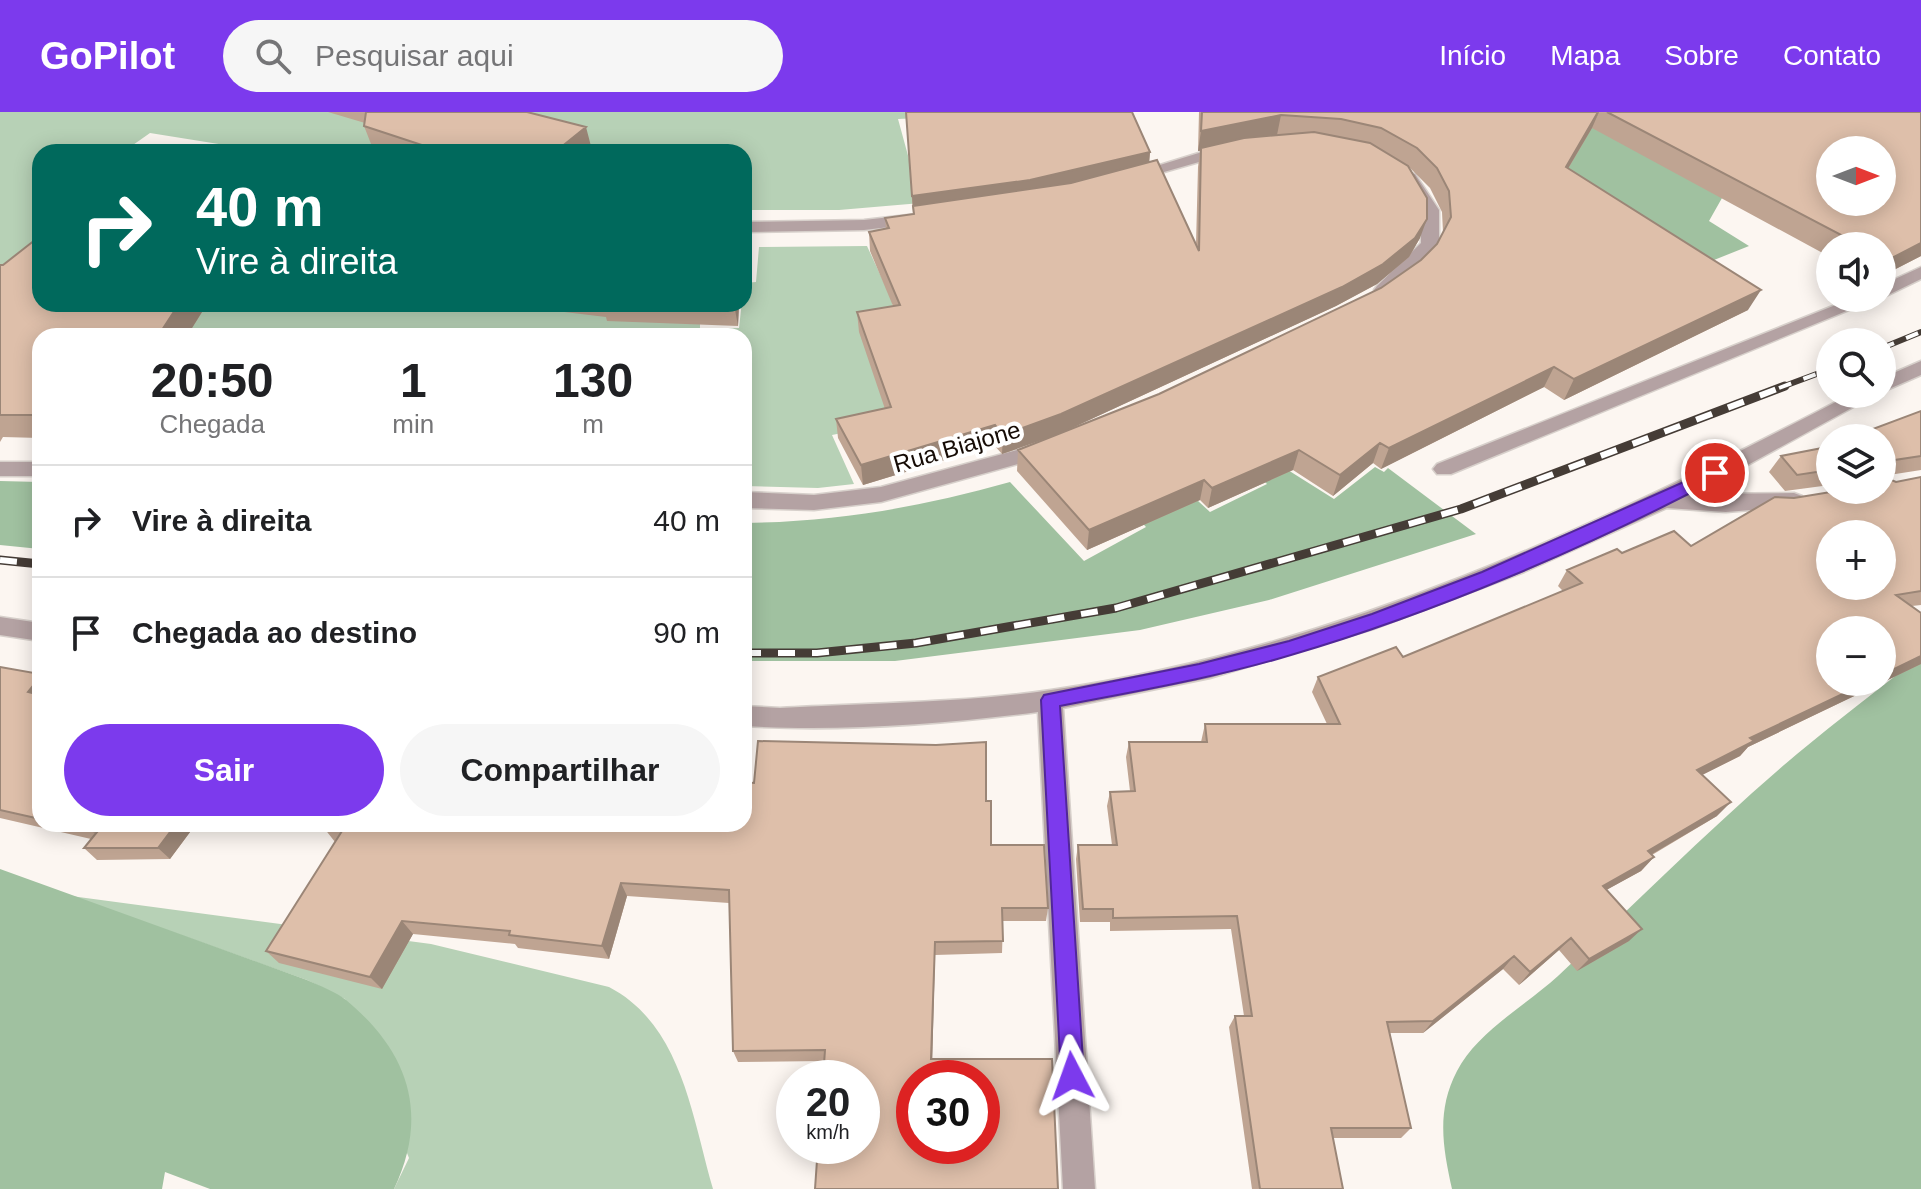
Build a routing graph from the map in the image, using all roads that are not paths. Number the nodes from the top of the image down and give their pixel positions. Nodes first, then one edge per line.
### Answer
1 (1251, 145) edge
2 (1389, 165) edge
3 (1106, 184) edge
4 (934, 216) edge
5 (752, 227) edge
6 (1921, 272) edge
7 (1896, 285) edge
8 (1362, 303) edge
9 (1834, 312) edge
10 (1921, 367) edge
11 (1896, 379) edge
12 (1840, 408) edge
13 (1059, 445) edge
14 (0, 469) edge
15 (32, 469) edge
16 (1444, 469) dead end
17 (1812, 498) edge
18 (752, 500) edge
19 (1665, 500) junction
20 (0, 626) edge
21 (32, 631) edge
22 (1050, 700) junction
23 (752, 716) edge
24 (1079, 1189) edge

1 - 3 street
2 - 8 street
4 - 5 street
6 - 7 street
9 - 16 street
10 - 11 street
12 - 19 street
13 - 18 street, Rua Biajone
14 - 15 street
17 - 19 street
19 - 22 street
20 - 21 street
22 - 23 street
22 - 24 street

